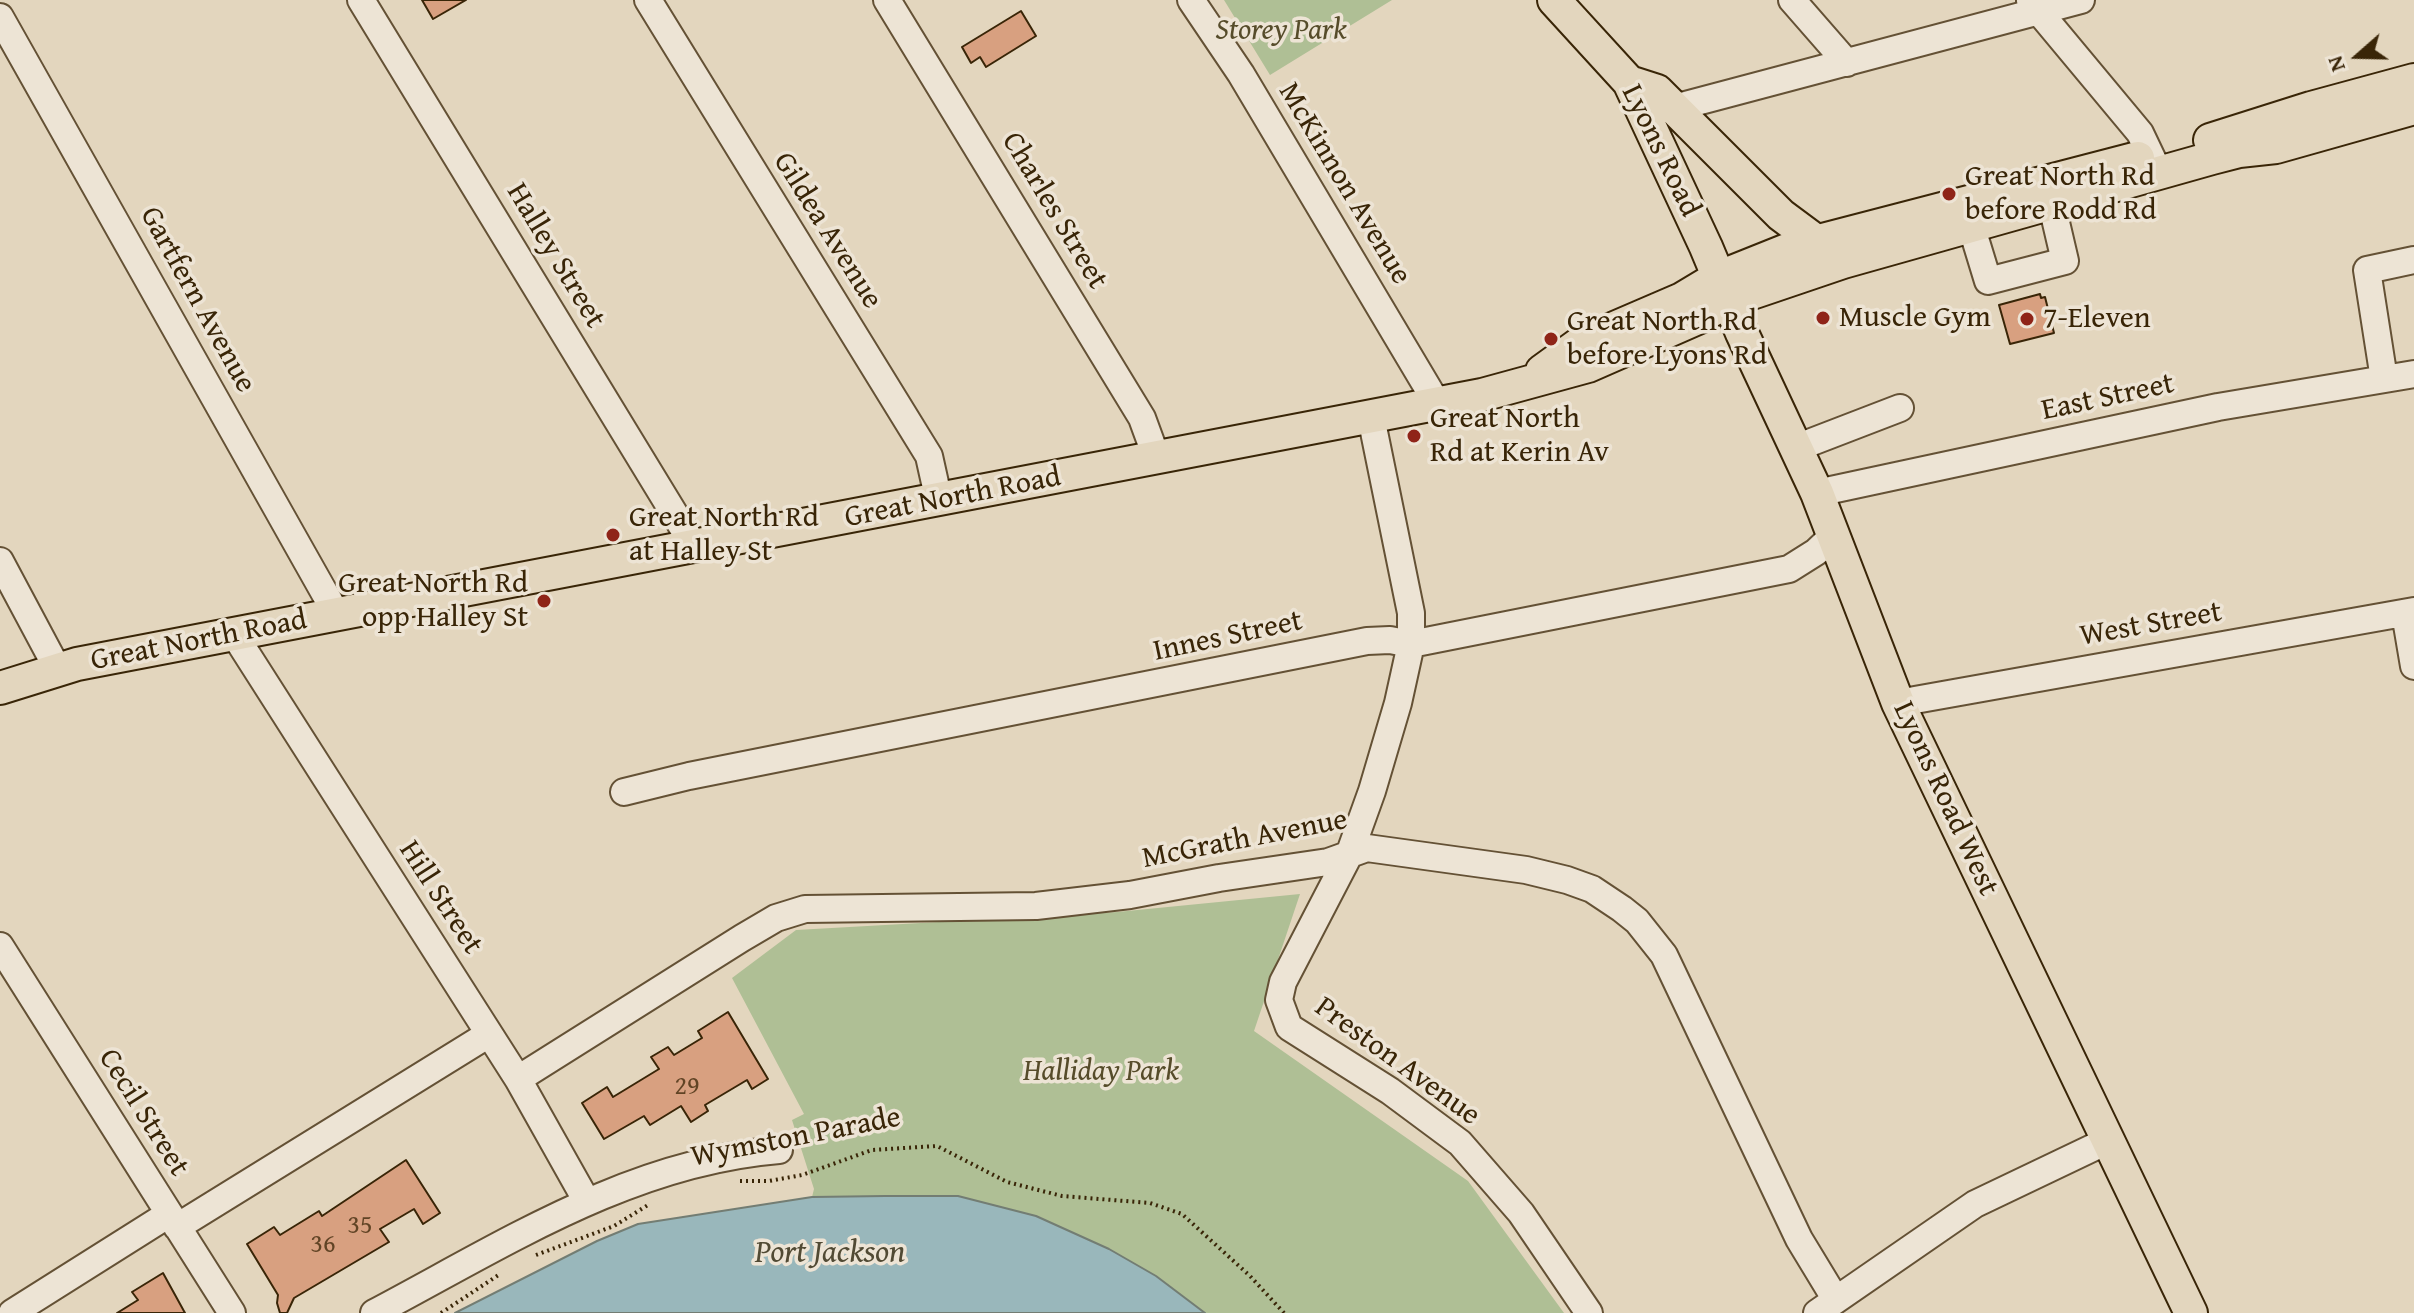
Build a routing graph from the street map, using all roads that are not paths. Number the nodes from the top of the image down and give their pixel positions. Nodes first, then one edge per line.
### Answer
1 (361, 0) edge
2 (648, 0) edge
3 (887, 0) edge
4 (1191, 0) edge
5 (1554, 0) edge
6 (1792, 0) edge
7 (2081, 0) edge
8 (2034, 5) edge
9 (0, 17) edge
10 (1847, 63) junction
11 (2414, 80) edge
12 (1629, 82) junction
13 (1674, 108) junction
14 (2414, 108) edge
15 (2154, 164) junction
16 (2049, 192) junction
17 (1968, 215) junction
18 (1816, 241) junction
19 (2414, 260) edge
20 (1723, 289) junction
21 (2414, 374) edge
22 (2384, 379) junction
23 (1438, 405) junction
24 (1900, 408) dead end
25 (1371, 417) junction
26 (1796, 448) junction
27 (1157, 459) junction
28 (1817, 493) junction
29 (939, 501) junction
30 (1834, 535) junction
31 (694, 546) junction
32 (0, 561) edge
33 (2410, 612) edge
34 (337, 615) junction
35 (234, 634) junction
36 (1411, 644) junction
37 (2414, 666) edge
38 (57, 668) junction
39 (0, 688) edge
40 (1898, 703) junction
41 (624, 792) dead end
42 (1349, 855) junction
43 (0, 946) edge
44 (489, 1034) junction
45 (518, 1079) junction
46 (2109, 1140) junction
47 (779, 1150) dead end
48 (586, 1200) junction
49 (173, 1220) junction
50 (1826, 1307) edge
51 (12, 1313) edge
52 (232, 1313) edge
53 (374, 1313) edge
54 (1589, 1313) edge
55 (2191, 1313) edge

1 - 31 street, Halley Street
2 - 29 street, Gildea Avenue
3 - 27 street, Charles Street
4 - 23 street, McKinnon Avenue
5 - 12 main road, Lyons Road
6 - 10 street
7 - 8 street
8 - 10 street
8 - 15 street
9 - 34 street, Gartfern Avenue
10 - 13 street
11 - 15 main road, Great North Road
12 - 13 main road
12 - 20 main road, Lyons Road
13 - 18 main road
14 - 15 main road, Great North Road
15 - 16 main road, Great North Road
16 - 17 main road, Great North Road
16 - 17 street
17 - 18 main road, Great North Road
17 - 20 main road, Great North Road
18 - 20 main road, Great North Road
19 - 22 street
20 - 23 main road, Great North Road
20 - 26 main road, Lyons Road West
21 - 22 street, East Street
22 - 28 street, East Street
23 - 25 main road, Great North Road
24 - 26 street
25 - 27 main road, Great North Road
25 - 36 street
26 - 28 main road, Lyons Road West
27 - 29 main road, Great North Road
28 - 30 main road, Lyons Road West
29 - 31 main road, Great North Road
30 - 36 street, Innes Street
30 - 40 main road, Lyons Road West
31 - 34 main road, Great North Road
32 - 38 street
33 - 37 street
33 - 40 street, West Street
34 - 35 main road, Great North Road
35 - 38 main road, Great North Road
35 - 44 street, Hill Street
36 - 41 street, Innes Street
36 - 42 street
38 - 39 main road, Great North Road
40 - 46 main road, Lyons Road West
42 - 45 street, McGrath Avenue
42 - 50 street, McGrath Avenue
42 - 54 street, Preston Avenue
43 - 49 street, Cecil Street
44 - 45 street, Hill Street
44 - 49 street
45 - 48 street, Hill Street
46 - 50 street
46 - 55 main road, Lyons Road West
47 - 48 street, Wymston Parade
48 - 53 street, Wymston Parade
49 - 51 street
49 - 52 street, Cecil Street

